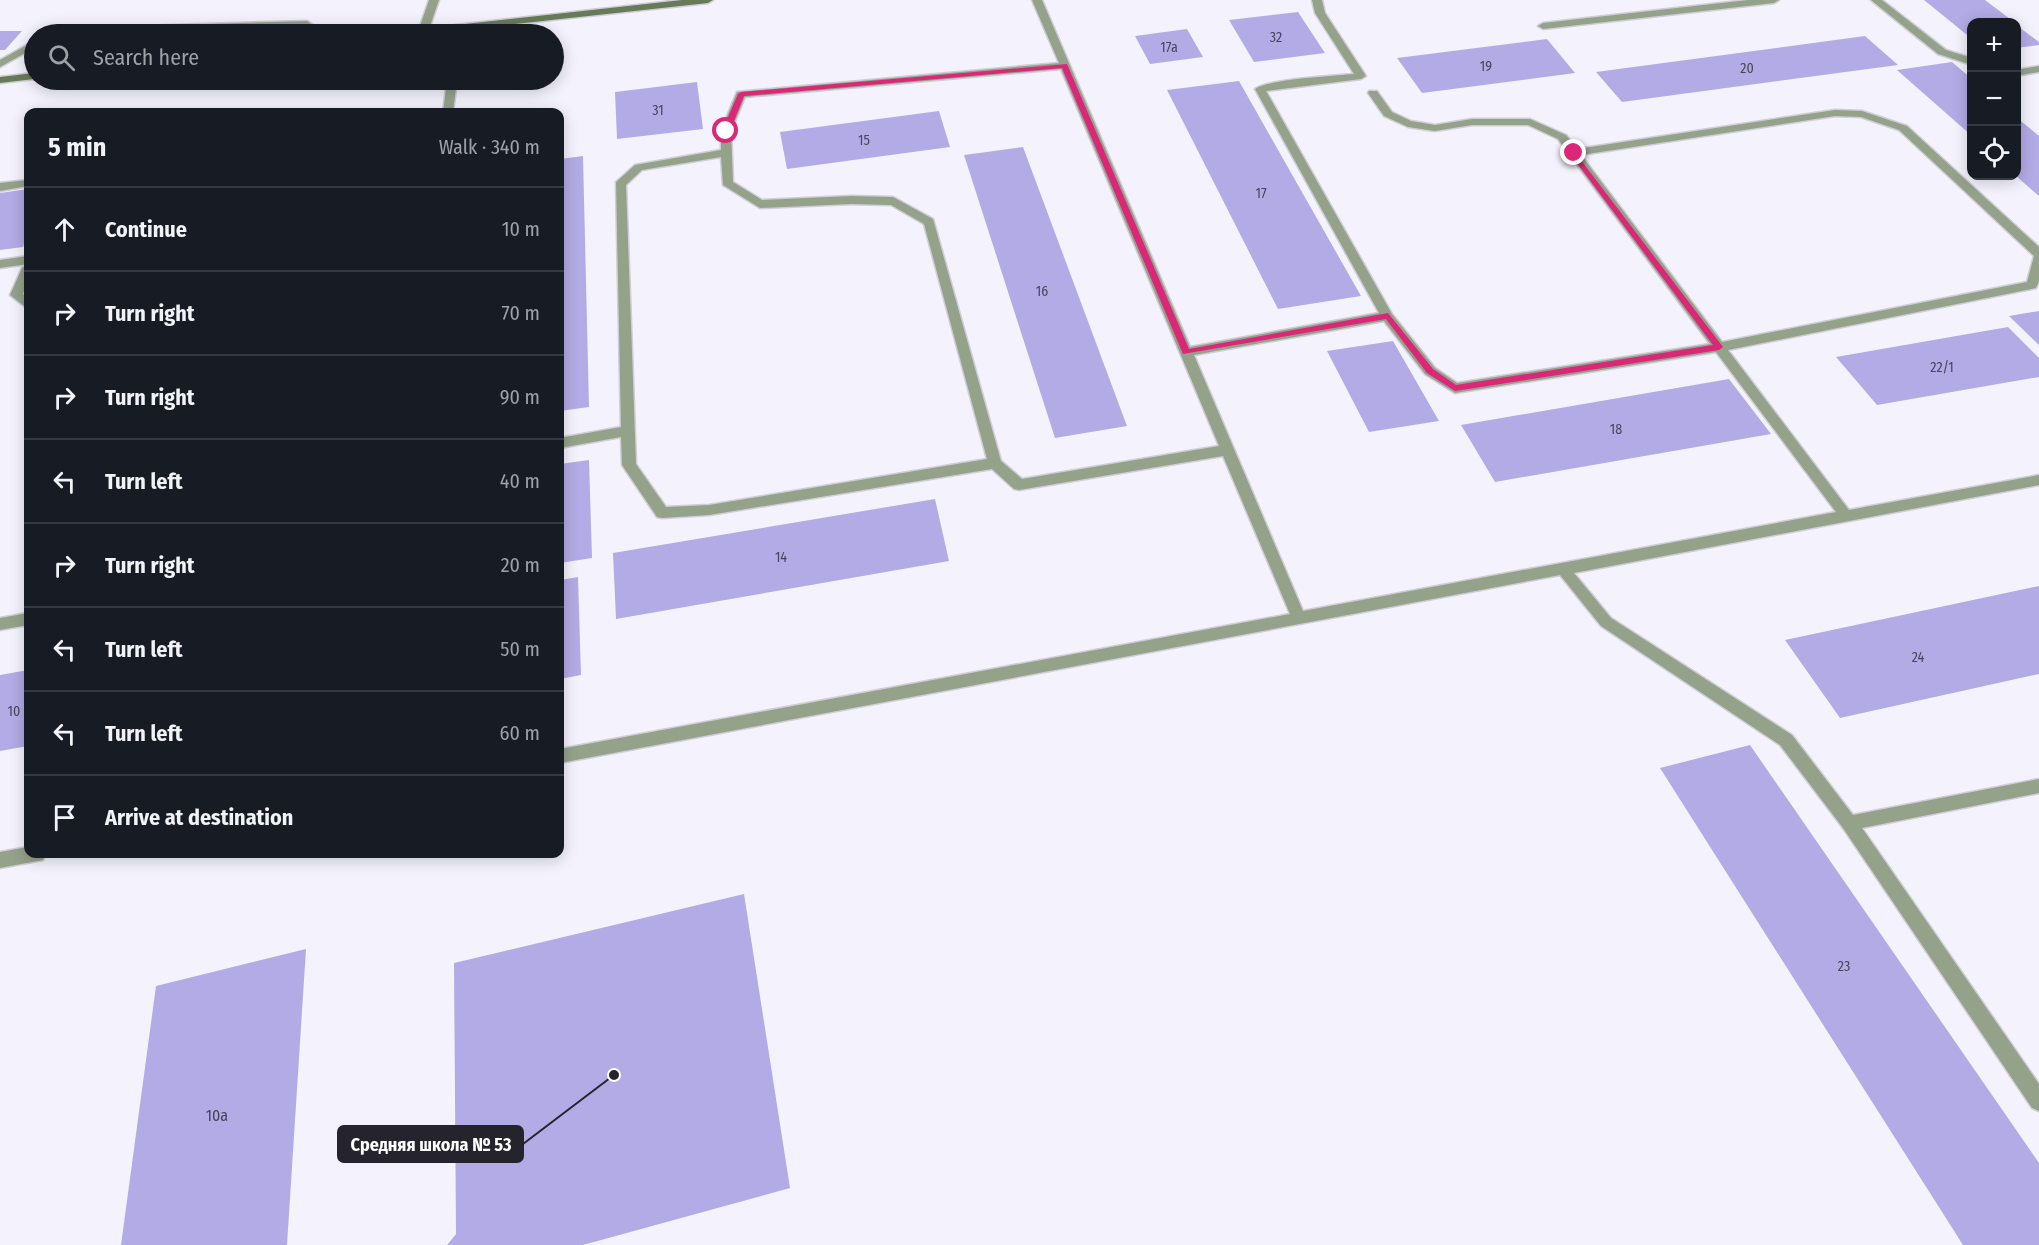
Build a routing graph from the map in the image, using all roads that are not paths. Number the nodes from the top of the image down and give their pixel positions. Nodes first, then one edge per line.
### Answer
1 (434, 0) edge
2 (708, 0) edge
3 (1037, 0) edge
4 (1317, 0) edge
5 (1774, 0) edge
6 (1876, 0) edge
7 (426, 24) edge
8 (514, 24) edge
9 (1543, 26) dead end
10 (24, 50) edge
11 (1967, 61) edge
12 (0, 64) edge
13 (1065, 66) junction
14 (2039, 69) edge
15 (2021, 72) edge
16 (24, 77) edge
17 (0, 80) edge
18 (451, 90) edge
19 (1373, 93) dead end
20 (448, 108) edge
21 (726, 153) junction
22 (1574, 153) junction
23 (24, 184) edge
24 (0, 187) edge
25 (2039, 255) edge
26 (24, 261) edge
27 (0, 264) edge
28 (24, 277) edge
29 (24, 302) edge
30 (1388, 315) junction
31 (1719, 347) junction
32 (1186, 352) junction
33 (628, 431) junction
34 (564, 442) edge
35 (1227, 450) junction
36 (995, 463) junction
37 (2039, 480) edge
38 (1846, 516) junction
39 (1563, 569) junction
40 (1299, 618) junction
41 (24, 620) edge
42 (0, 624) edge
43 (564, 755) edge
44 (2039, 786) edge
45 (1849, 823) junction
46 (24, 857) edge
47 (0, 861) edge
48 (2039, 1101) edge

1 - 7 lane
2 - 8 street
3 - 13 lane
4 - 30 lane
5 - 9 lane
6 - 11 lane
10 - 12 lane
13 - 21 lane
13 - 32 lane
14 - 15 lane
16 - 17 street
18 - 20 lane
19 - 22 lane
21 - 33 lane
21 - 36 lane
22 - 25 lane
22 - 31 lane
23 - 24 lane
25 - 31 lane
26 - 27 lane
28 - 29 lane
30 - 31 lane
30 - 32 lane
31 - 38 lane
32 - 35 lane
33 - 34 lane
33 - 36 lane
35 - 36 lane
35 - 40 lane
37 - 38 lane
38 - 39 lane
39 - 40 lane
39 - 45 lane
40 - 43 lane
41 - 42 lane
44 - 45 lane
45 - 48 lane
46 - 47 lane

